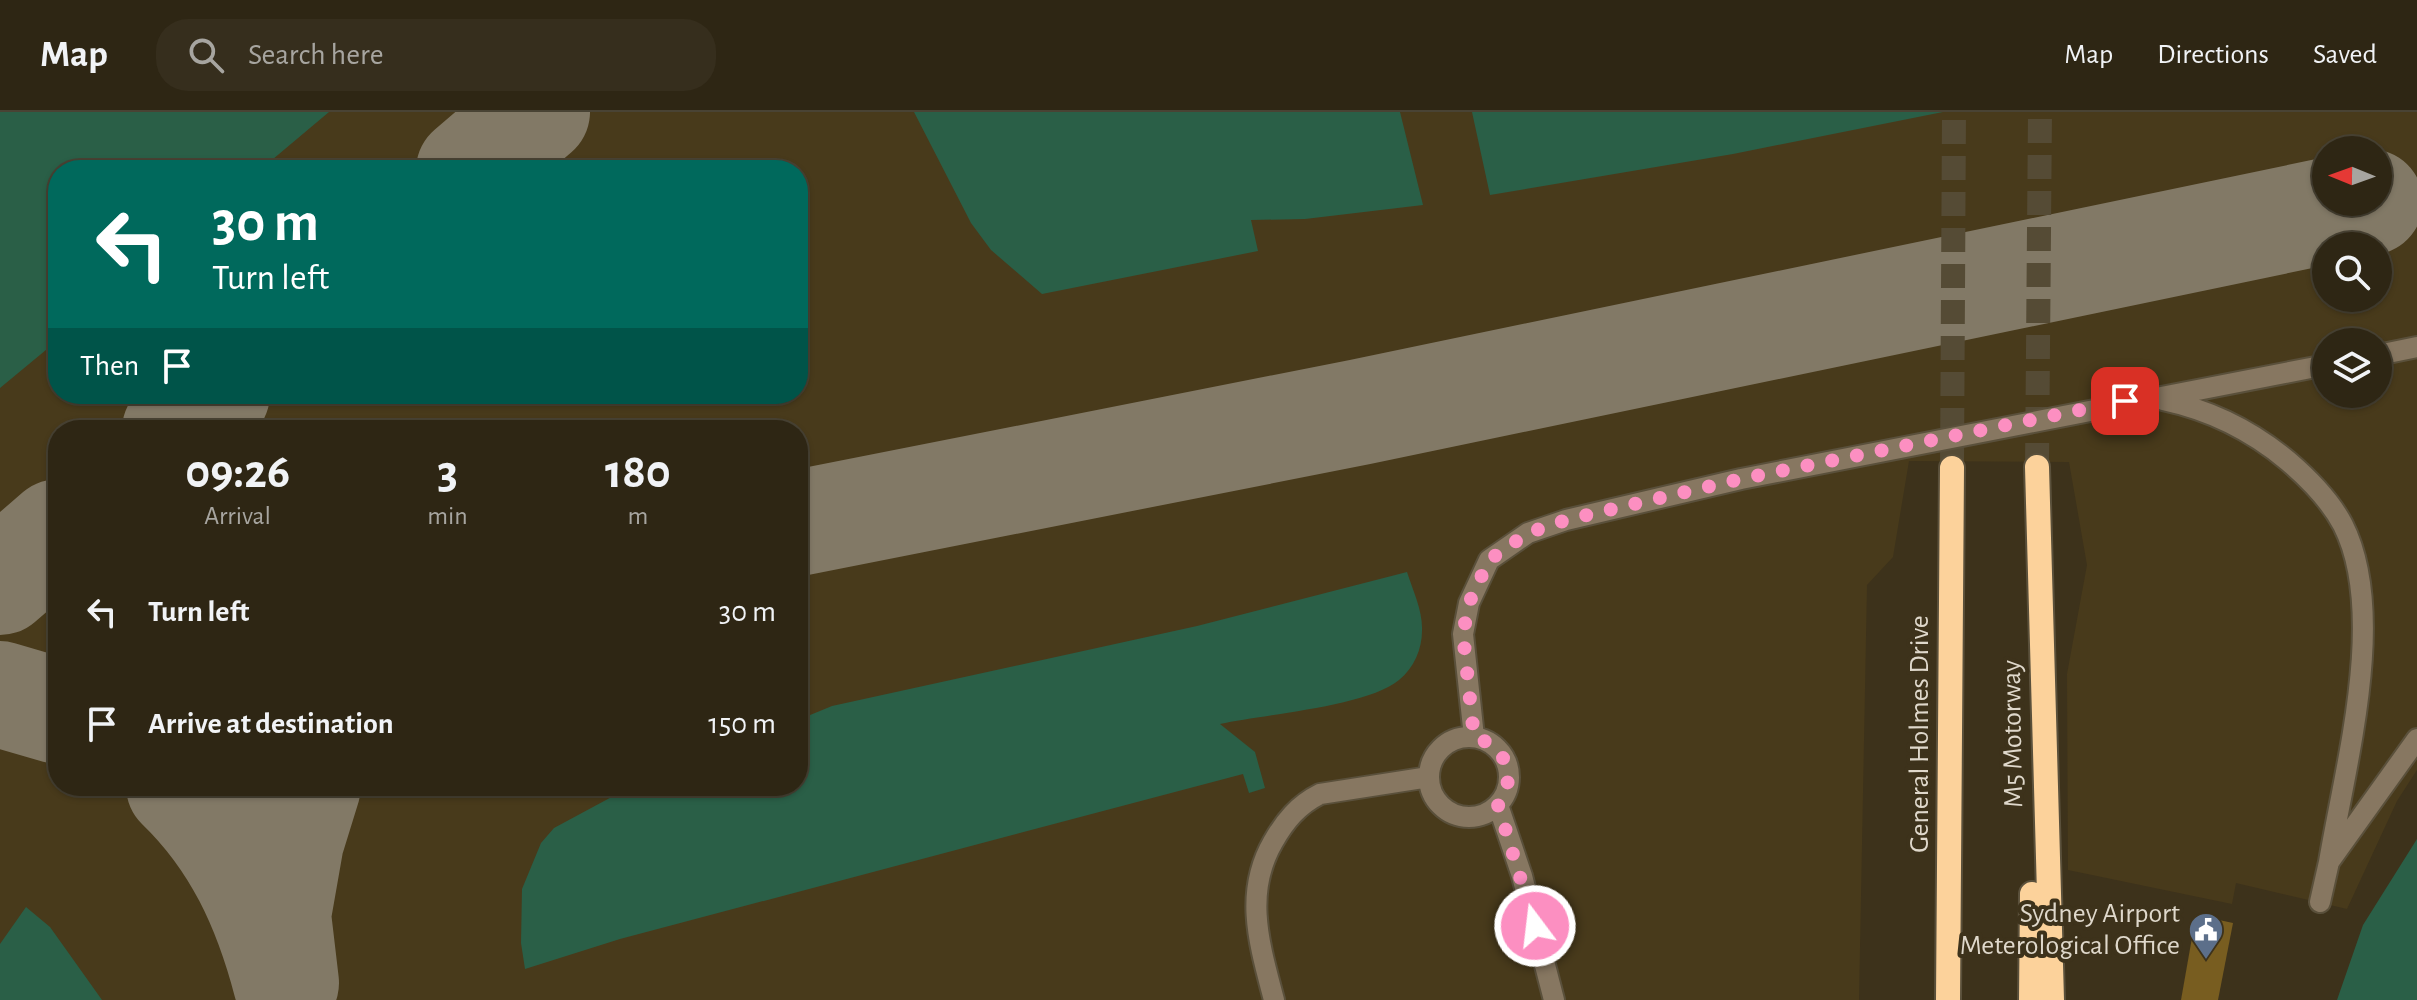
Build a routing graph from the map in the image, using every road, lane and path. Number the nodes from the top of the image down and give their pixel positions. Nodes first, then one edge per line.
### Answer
1 (2417, 347) edge
2 (2392, 352) edge
3 (2312, 368) edge
4 (2155, 398) junction
5 (1952, 468) tunnel mouth
6 (1474, 737) junction
7 (2417, 739) edge
8 (1429, 777) junction
9 (1498, 805) junction
10 (2329, 862) junction
11 (2320, 902) dead end
12 (1274, 1000) edge
13 (1554, 1000) edge
14 (1948, 1000) edge
15 (2031, 1000) edge
16 (2052, 1000) edge

1 - 2 lane
3 - 4 lane
4 - 6 lane
4 - 10 lane
5 - 14 highway, General Holmes Drive
6 - 8 lane
6 - 9 lane
7 - 10 lane
8 - 9 lane
8 - 12 lane
9 - 13 lane
10 - 11 lane
15 - 16 highway, M5 Motorway

